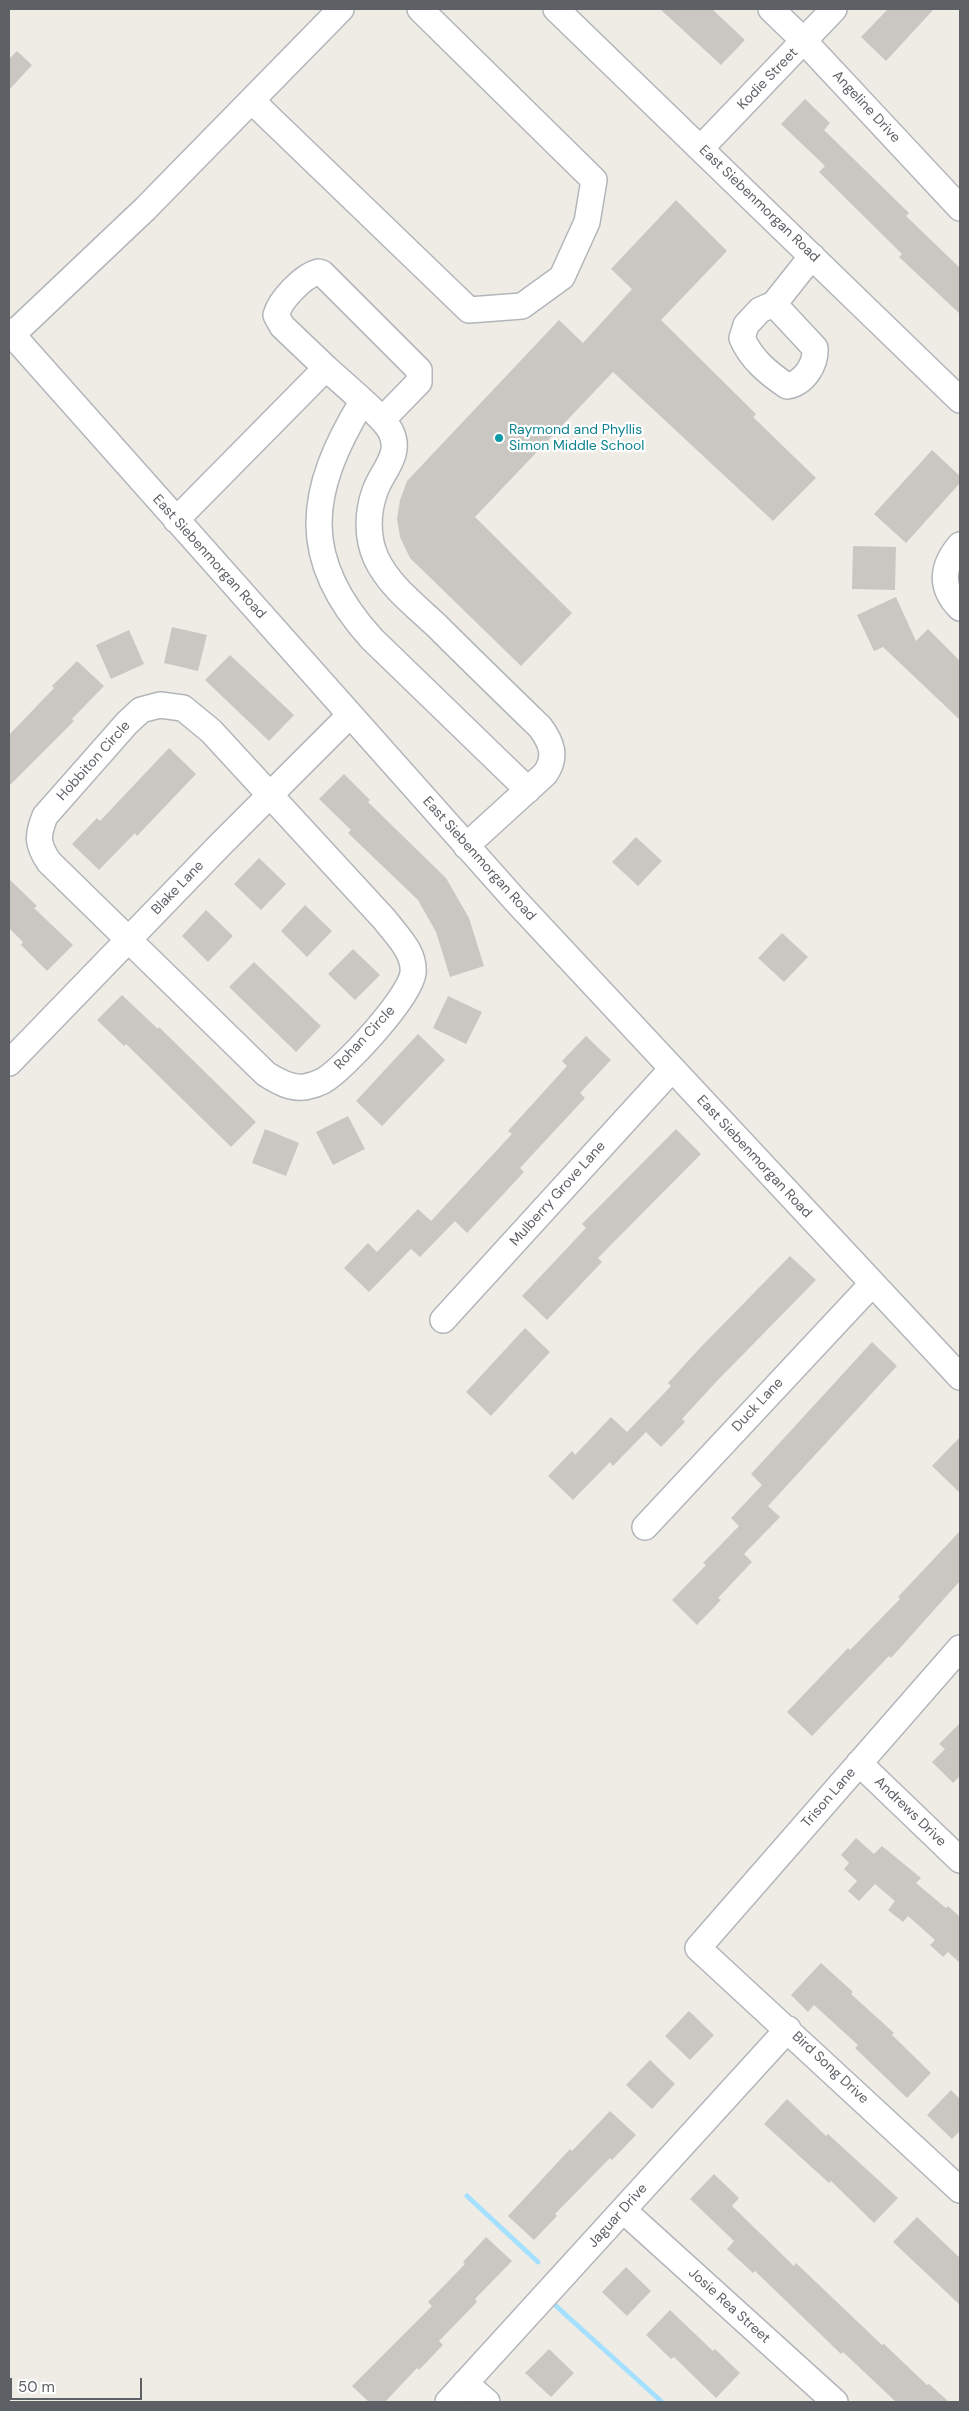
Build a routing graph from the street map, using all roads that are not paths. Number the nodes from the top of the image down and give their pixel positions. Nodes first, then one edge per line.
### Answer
1 (341, 9) edge
2 (420, 9) edge
3 (556, 9) edge
4 (771, 9) edge
5 (834, 9) edge
6 (804, 41) junction
7 (252, 101) junction
8 (701, 148) junction
9 (960, 208) edge
10 (812, 256) junction
11 (774, 304) dead end
12 (10, 333) edge
13 (326, 368) junction
14 (960, 400) edge
15 (362, 402) junction
16 (382, 420) junction
17 (176, 520) junction
18 (960, 545) edge
19 (960, 608) edge
20 (350, 715) junction
21 (528, 790) junction
22 (270, 795) junction
23 (466, 846) junction
24 (128, 940) junction
25 (9, 1064) edge
26 (672, 1069) junction
27 (872, 1284) junction
28 (443, 1320) dead end
29 (960, 1377) edge
30 (645, 1527) dead end
31 (960, 1648) edge
32 (859, 1763) junction
33 (960, 1860) edge
34 (698, 1948) joint
35 (788, 2029) junction
36 (960, 2190) edge
37 (623, 2210) junction
38 (466, 2383) junction
39 (448, 2402) edge
40 (487, 2402) edge
41 (835, 2402) edge

1 - 7 street
2 - 7 street
3 - 8 street, East Siebenmorgan Road
4 - 6 street, Angeline Drive
5 - 6 street, Kodie Street
6 - 8 street, Kodie Street
6 - 9 street, Angeline Drive
7 - 12 street
8 - 10 street, East Siebenmorgan Road
10 - 11 street
10 - 14 street, East Siebenmorgan Road
12 - 17 street, East Siebenmorgan Road
13 - 15 street
13 - 16 street
13 - 17 street
15 - 16 street
15 - 21 street
16 - 21 street
17 - 20 street, East Siebenmorgan Road
18 - 19 street
20 - 22 street, Blake Lane
20 - 23 street, East Siebenmorgan Road
21 - 23 street
22 - 24 street, Blake Lane
22 - 24 street, Hobbiton Circle
22 - 24 street, Rohan Circle
23 - 26 street, East Siebenmorgan Road
24 - 25 street, Blake Lane
26 - 27 street, East Siebenmorgan Road
26 - 28 street, Mulberry Grove Lane
27 - 29 street, East Siebenmorgan Road
27 - 30 street, Duck Lane
31 - 32 street, Trison Lane
32 - 33 street, Andrews Drive
32 - 34 street, Trison Lane
34 - 35 street, Bird Song Drive
35 - 36 street, Bird Song Drive
35 - 37 street, Jaguar Drive
37 - 38 street, Jaguar Drive
37 - 41 street, Josie Rea Street
38 - 39 street, Jaguar Drive
38 - 40 street

